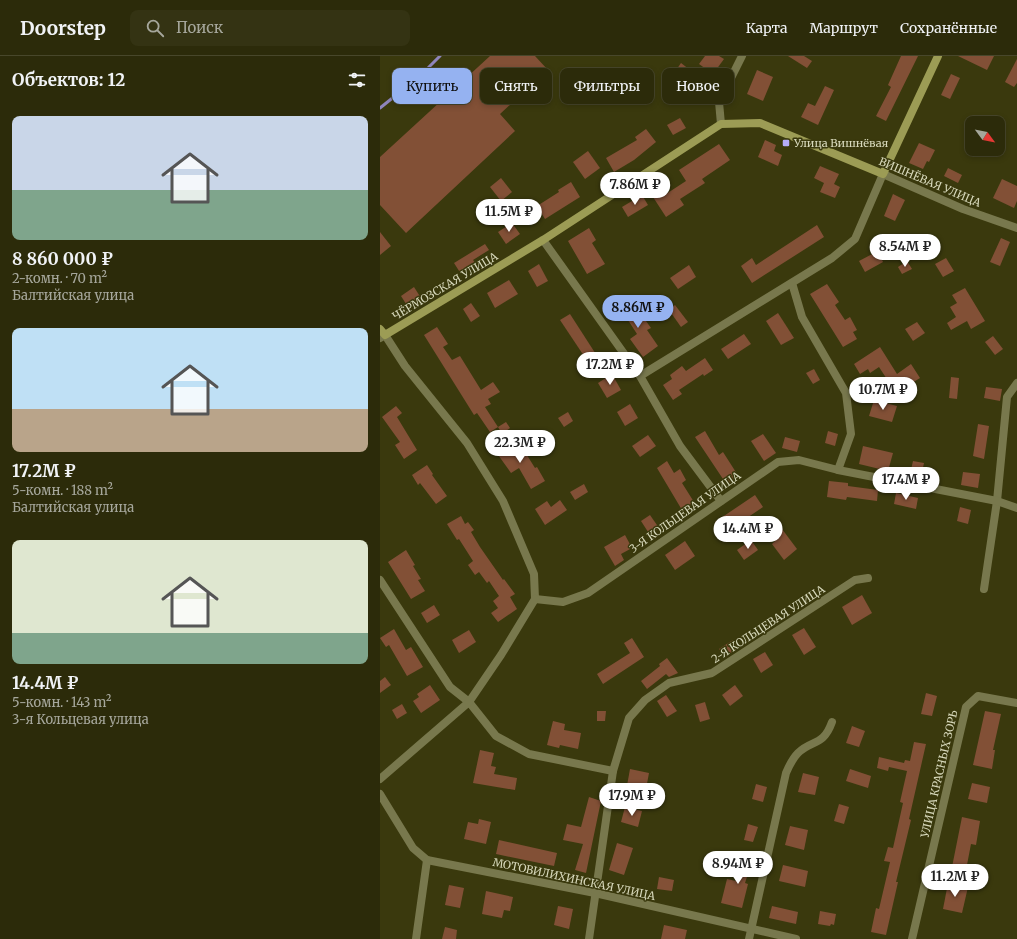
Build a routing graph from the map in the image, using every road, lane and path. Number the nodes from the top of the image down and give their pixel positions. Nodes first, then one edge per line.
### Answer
1 (742, 56) edge
2 (938, 56) edge
3 (721, 124) junction
4 (883, 174) junction
5 (1017, 228) edge
6 (543, 240) junction
7 (792, 282) junction
8 (382, 334) edge
9 (640, 376) junction
10 (1017, 383) edge
11 (838, 470) junction
12 (721, 501) junction
13 (997, 501) junction
14 (1017, 508) edge
15 (868, 578) dead end
16 (380, 580) edge
17 (984, 589) dead end
18 (534, 599) junction
19 (468, 702) junction
20 (1017, 704) edge
21 (832, 722) dead end
22 (613, 771) junction
23 (380, 779) edge
24 (380, 794) edge
25 (427, 860) junction
26 (595, 893) junction
27 (751, 929) junction
28 (416, 939) edge
29 (589, 939) edge
30 (749, 939) edge
31 (796, 939) edge
32 (912, 939) edge

1 - 3 street
2 - 4 street
3 - 4 street, ВИШНЁВАЯ УЛИЦА
3 - 6 street, ЧЁРМОЗСКАЯ УЛИЦА
4 - 5 street, ВИШНЁВАЯ УЛИЦА
4 - 7 street
6 - 8 street, ЧЁРМОЗСКАЯ УЛИЦА
6 - 9 street
7 - 9 street
7 - 11 street
8 - 18 street
9 - 12 street
10 - 13 street
11 - 12 street, 3-Я КОЛЬЦЕВАЯ УЛИЦА
11 - 13 street, 3-Я КОЛЬЦЕВАЯ УЛИЦА
12 - 18 street, 3-Я КОЛЬЦЕВАЯ УЛИЦА
13 - 14 street, 3-Я КОЛЬЦЕВАЯ УЛИЦА
13 - 17 street
15 - 22 street, 2-Я КОЛЬЦЕВАЯ УЛИЦА
16 - 19 street
18 - 19 street
19 - 22 street
19 - 23 street
20 - 32 street, УЛИЦА КРАСНЫХ ЗОРЬ
21 - 27 street
22 - 26 street, 2-Я КОЛЬЦЕВАЯ УЛИЦА
24 - 25 street
25 - 26 street, МОТОВИЛИХИНСКАЯ УЛИЦА
25 - 28 street
26 - 27 street, МОТОВИЛИХИНСКАЯ УЛИЦА
26 - 29 street, 2-Я КОЛЬЦЕВАЯ УЛИЦА
27 - 30 street
27 - 31 street, МОТОВИЛИХИНСКАЯ УЛИЦА

